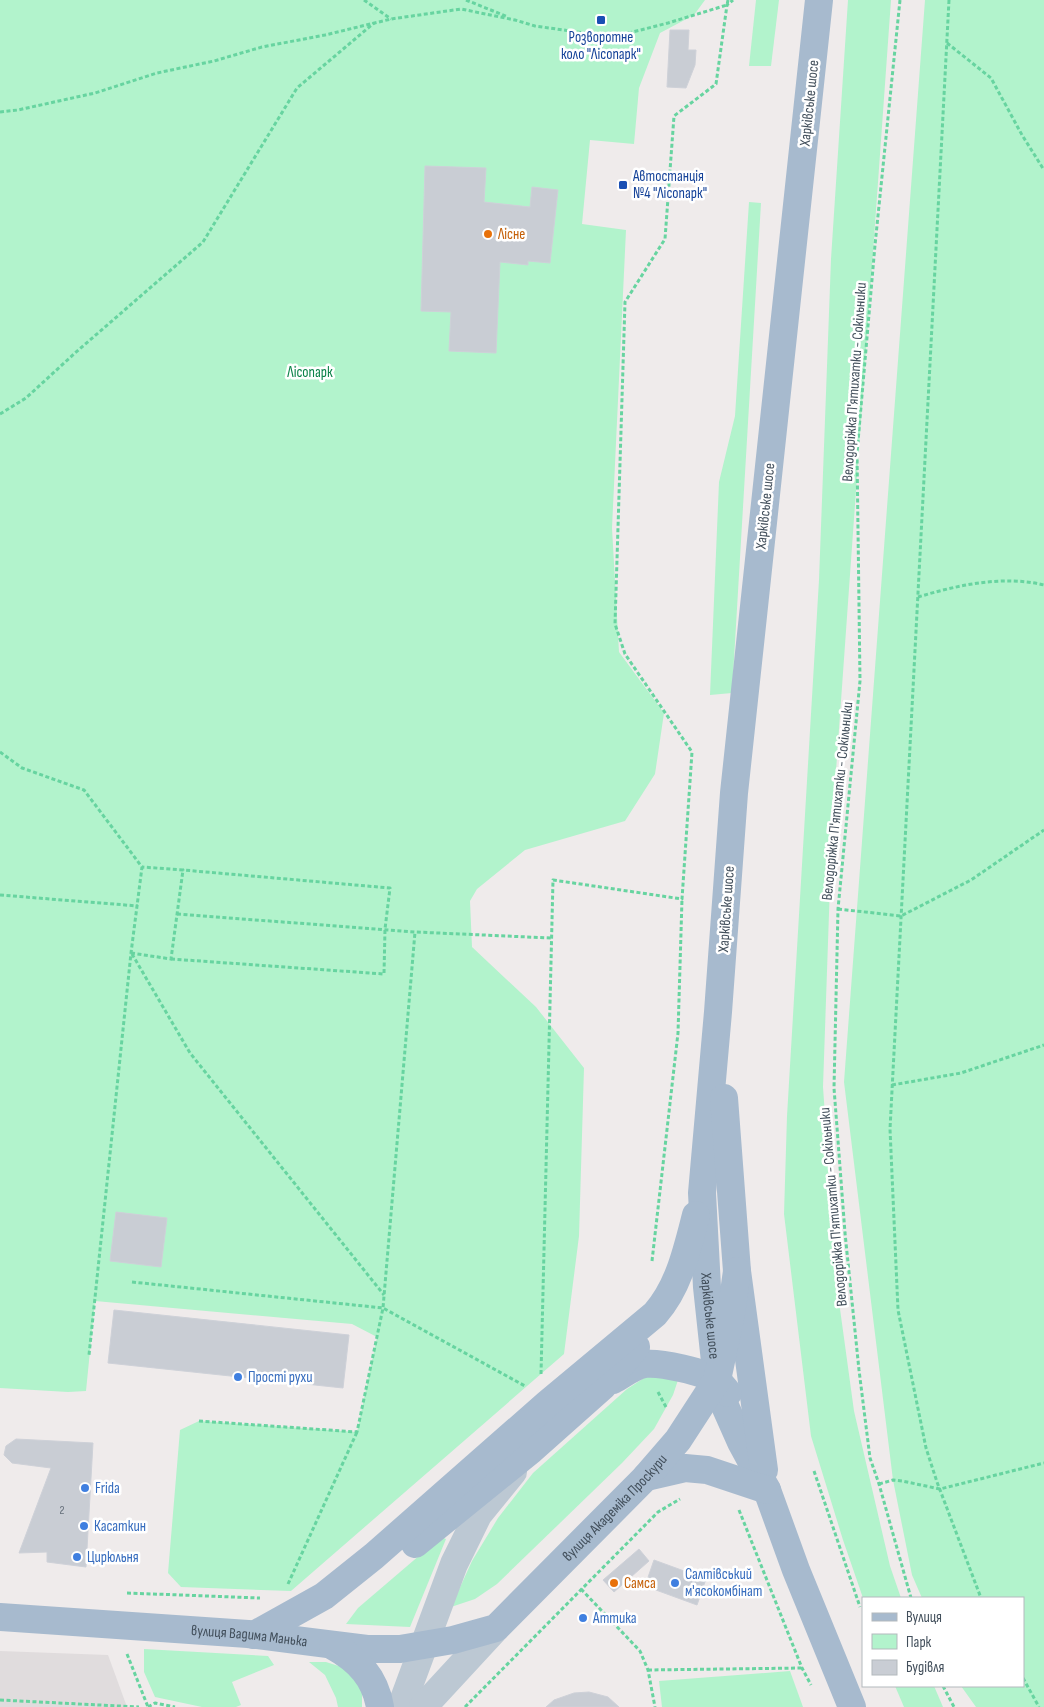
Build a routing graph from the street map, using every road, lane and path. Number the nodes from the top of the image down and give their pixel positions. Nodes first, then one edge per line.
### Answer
1 (364, 0) edge
2 (466, 0) edge
3 (728, 0) edge
4 (733, 0) edge
5 (819, 0) edge
6 (900, 0) edge
7 (949, 0) edge
8 (727, 5) junction
9 (391, 19) junction
10 (515, 20) junction
11 (374, 23) junction
12 (946, 43) junction
13 (0, 112) edge
14 (1044, 170) edge
15 (0, 414) edge
16 (1044, 585) edge
17 (918, 597) junction
18 (0, 752) edge
19 (1044, 830) edge
20 (142, 868) junction
21 (183, 870) junction
22 (0, 895) edge
23 (682, 899) junction
24 (138, 906) junction
25 (838, 910) junction
26 (177, 914) junction
27 (901, 916) junction
28 (385, 929) junction
29 (415, 932) junction
30 (551, 938) junction
31 (131, 954) junction
32 (171, 959) junction
33 (718, 1012) junction
34 (1044, 1045) edge
35 (892, 1085) junction
36 (702, 1193) junction
37 (651, 1269) dead end
38 (737, 1271) junction
39 (132, 1282) dead end
40 (384, 1296) junction
41 (666, 1302) junction
42 (383, 1308) junction
43 (89, 1355) dead end
44 (541, 1374) dead end
45 (717, 1380) junction
46 (603, 1386) junction
47 (655, 1386) dead end
48 (532, 1389) dead end
49 (666, 1408) dead end
50 (198, 1421) dead end
51 (357, 1432) junction
52 (531, 1450) junction
53 (761, 1455) junction
54 (1044, 1464) edge
55 (814, 1471) dead end
56 (646, 1478) junction
57 (879, 1484) junction
58 (940, 1489) junction
59 (767, 1490) junction
60 (683, 1498) dead end
61 (736, 1501) dead end
62 (581, 1589) junction
63 (287, 1591) dead end
64 (127, 1593) dead end
65 (911, 1597) edge
66 (981, 1597) edge
67 (266, 1598) dead end
68 (860, 1607) dead end
69 (0, 1616) edge
70 (496, 1628) junction
71 (254, 1635) junction
72 (332, 1645) junction
73 (424, 1645) junction
74 (802, 1668) junction
75 (648, 1670) junction
76 (1024, 1680) edge
77 (944, 1687) edge
78 (814, 1692) dead end
79 (0, 1700) edge
80 (139, 1707) edge
81 (148, 1707) edge
82 (175, 1707) edge
83 (380, 1707) edge
84 (401, 1707) edge
85 (423, 1707) edge
86 (465, 1707) edge
87 (655, 1707) edge
88 (852, 1707) edge
89 (954, 1707) edge
90 (1039, 1707) edge

1 - 9 path
2 - 10 path
3 - 8 path
4 - 8 path
5 - 33 main road, Харківське шосе
6 - 25 path, Велодоріжка П'ятихатки - Сокільники
7 - 12 path
8 - 10 path
8 - 23 path
9 - 10 path
9 - 11 path
11 - 13 path
11 - 15 path
12 - 14 path
12 - 17 path
16 - 17 path
17 - 27 path
18 - 20 path
19 - 27 path
20 - 21 path
20 - 24 path
21 - 26 path
21 - 28 path
22 - 24 path
23 - 30 path
23 - 37 path
24 - 31 path
25 - 27 path
25 - 57 path, Велодоріжка П'ятихатки - Сокільники
26 - 28 path
26 - 32 path
27 - 35 path
28 - 29 path
28 - 32 path
29 - 30 path
29 - 40 path
30 - 44 path
31 - 32 path
31 - 40 path
31 - 43 path
33 - 36 main road, Харківське шосе
33 - 38 main road, Харківське шосе
34 - 35 path
35 - 58 path
36 - 41 main road
36 - 45 main road, Харківське шосе
38 - 45 main road, вулиця Академіка Проскури
38 - 53 main road, Харківське шосе
39 - 42 path
40 - 42 path
41 - 46 main road
41 - 71 main road
42 - 48 path
42 - 51 path
45 - 46 main road
45 - 53 main road
45 - 56 main road, вулиця Академіка Проскури
45 - 59 main road, Харківське шосе
46 - 52 main road
47 - 49 path
50 - 51 path
51 - 63 path
52 - 71 main road
52 - 73 street
53 - 59 main road, Харківське шосе
54 - 58 path
55 - 68 path
56 - 59 main road
56 - 70 main road, вулиця Академіка Проскури
57 - 58 path
57 - 65 path, Велодоріжка П'ятихатки - Сокільники
58 - 66 path
59 - 88 main road, Харківське шосе
60 - 62 path
61 - 74 path
62 - 75 path
62 - 86 path
64 - 67 path
69 - 71 main road, вулиця Вадима Манька
70 - 73 main road, вулиця Вадима Манька
70 - 85 street, вулиця Академіка Проскури
71 - 72 main road, вулиця Вадима Манька
72 - 73 main road, вулиця Вадима Манька
72 - 83 main road
73 - 84 street
74 - 75 path
74 - 78 path
75 - 87 path
76 - 90 path
77 - 89 path
79 - 80 path
81 - 82 path

